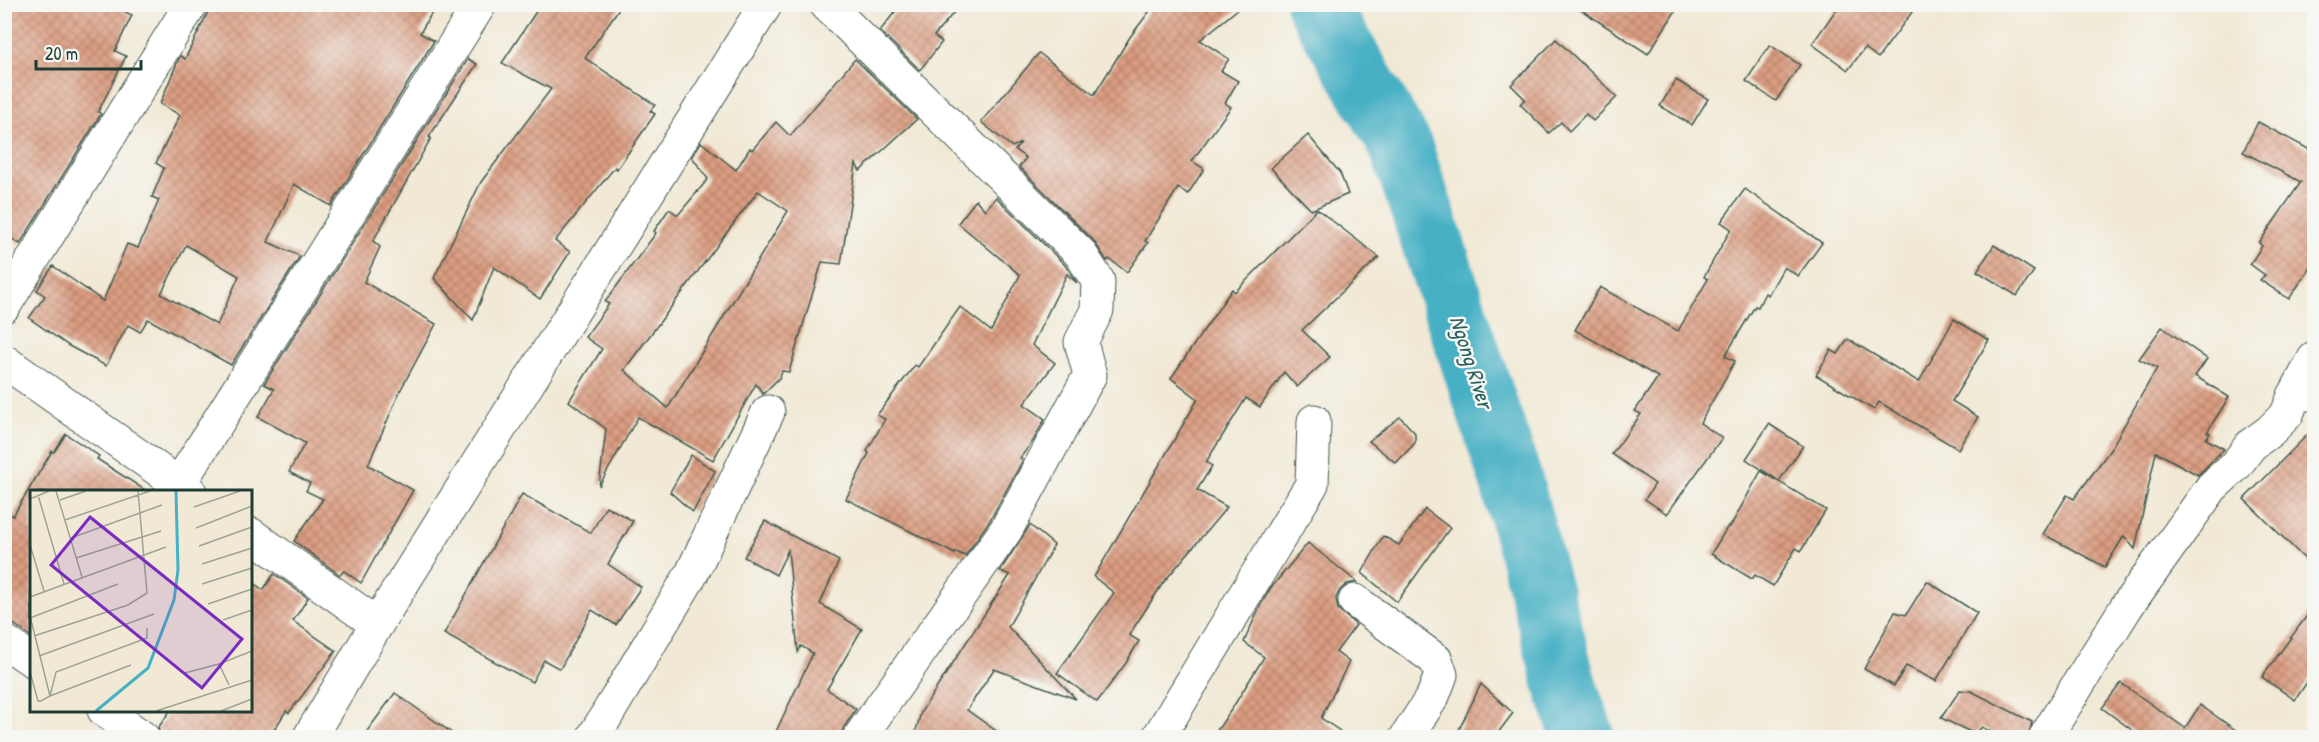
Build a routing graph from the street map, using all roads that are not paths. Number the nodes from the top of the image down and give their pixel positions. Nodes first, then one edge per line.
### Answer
1 (191, 4) edge
2 (480, 4) edge
3 (765, 4) edge
4 (826, 4) edge
5 (4, 306) edge
6 (2314, 359) edge
7 (4, 361) edge
8 (2304, 394) edge
9 (768, 412) dead end
10 (1314, 421) dead end
11 (185, 488) edge
12 (252, 535) edge
13 (1355, 601) dead end
14 (377, 624) junction
15 (4, 641) edge
16 (30, 659) edge
17 (105, 712) edge
18 (2046, 736) dead end
19 (142, 738) edge
20 (309, 738) edge
21 (593, 738) edge
22 (859, 738) edge
23 (1158, 738) edge
24 (1406, 738) edge

1 - 5 street
2 - 11 street
3 - 14 street
4 - 22 street
6 - 8 street
7 - 11 street
8 - 18 street
9 - 21 street
10 - 23 street
12 - 14 street
13 - 24 street
14 - 20 street
15 - 16 street
17 - 19 street

